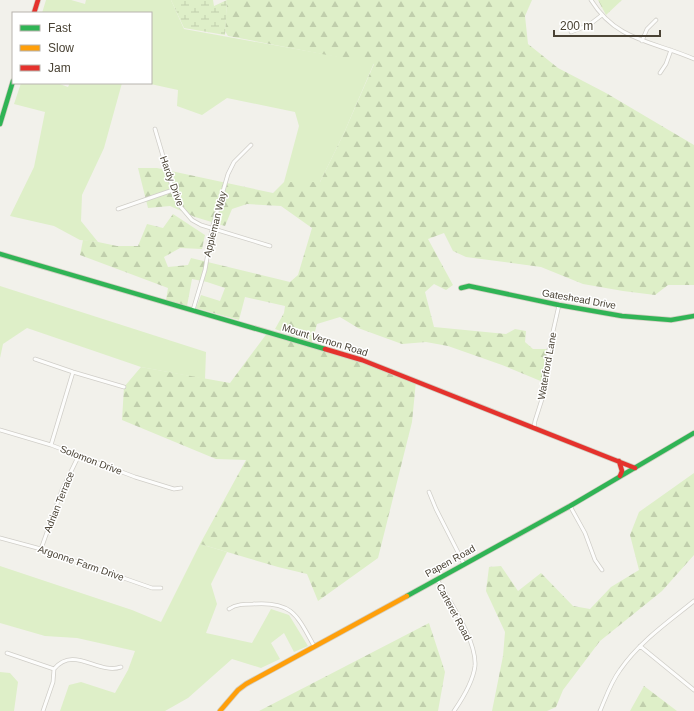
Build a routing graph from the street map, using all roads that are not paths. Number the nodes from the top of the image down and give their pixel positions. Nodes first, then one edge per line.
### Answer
1 (38, 0) edge
2 (591, 0) edge
3 (34, 12) edge
4 (602, 15) junction
5 (656, 20) dead end
6 (571, 32) dead end
7 (642, 41) junction
8 (671, 50) junction
9 (694, 59) edge
10 (660, 74) dead end
11 (12, 84) edge
12 (0, 124) edge
13 (155, 129) dead end
14 (251, 145) dead end
15 (173, 190) junction
16 (118, 208) dead end
17 (212, 229) junction
18 (270, 246) dead end
19 (0, 254) edge
20 (461, 288) dead end
21 (559, 305) junction
22 (193, 310) junction
23 (694, 316) edge
24 (35, 359) dead end
25 (73, 372) junction
26 (124, 387) dead end
27 (534, 427) junction
28 (0, 430) edge
29 (694, 433) edge
30 (51, 444) junction
31 (78, 455) junction
32 (619, 461) junction
33 (636, 468) junction
34 (620, 477) junction
35 (181, 488) dead end
36 (429, 492) dead end
37 (570, 506) junction
38 (0, 538) edge
39 (40, 549) junction
40 (464, 564) junction
41 (602, 570) dead end
42 (437, 579) junction
43 (161, 588) dead end
44 (694, 602) edge
45 (229, 609) dead end
46 (314, 646) junction
47 (640, 646) junction
48 (7, 653) dead end
49 (121, 667) dead end
50 (54, 669) junction
51 (694, 690) edge
52 (456, 710) edge
53 (43, 711) edge
54 (220, 711) edge
55 (600, 711) edge

1 - 3 street
2 - 4 street
4 - 6 street
4 - 7 street
5 - 7 street
7 - 8 street
8 - 9 street
8 - 10 street
11 - 12 street
13 - 15 street, Hardy Drive
14 - 17 street, Appleman Way
15 - 16 street
15 - 17 street, Hardy Drive
17 - 18 street, Hardy Drive
17 - 22 street, Appleman Way
19 - 22 street, Mount Vernon Road
20 - 21 street, Gateshead Drive
21 - 23 street, Gateshead Drive
21 - 27 street, Waterford Lane
22 - 27 street, Mount Vernon Road
24 - 25 street
25 - 26 street
25 - 30 street
27 - 32 street, Mount Vernon Road
28 - 30 street, Solomon Drive
29 - 33 street, Papen Road
30 - 31 street, Solomon Drive
31 - 35 street, Solomon Drive
31 - 39 street, Adrian Terrace
32 - 33 street, Mount Vernon Road
32 - 34 street
33 - 34 street, Papen Road
34 - 37 street, Papen Road
36 - 40 street
37 - 40 street, Papen Road
37 - 41 street
38 - 39 street, Argonne Farm Drive
39 - 43 street, Argonne Farm Drive
40 - 42 street, Papen Road
42 - 46 street, Papen Road
42 - 52 street, Carteret Road
44 - 47 street
45 - 46 street
46 - 54 street, Papen Road
47 - 51 street
47 - 55 street
48 - 50 street
49 - 50 street
50 - 53 street

